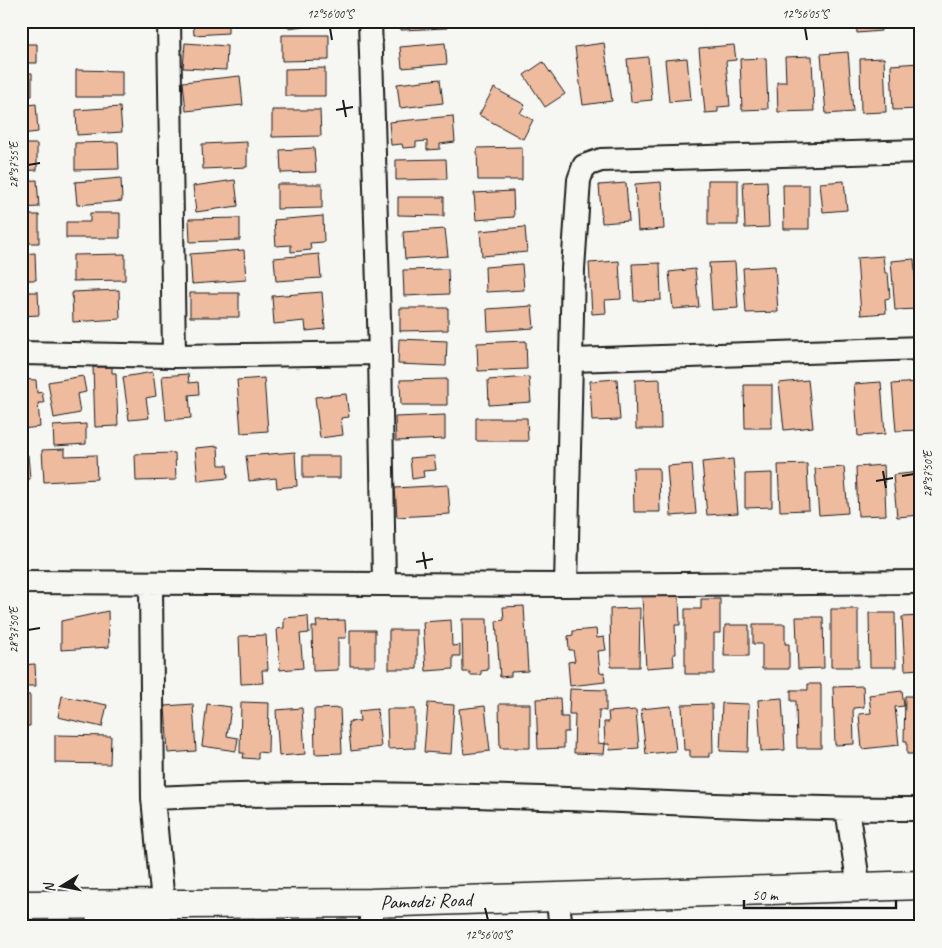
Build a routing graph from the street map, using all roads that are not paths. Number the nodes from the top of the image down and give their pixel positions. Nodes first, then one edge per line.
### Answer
1 (169, 21) edge
2 (370, 21) edge
3 (921, 151) edge
4 (921, 348) edge
5 (21, 353) edge
6 (380, 353) junction
7 (174, 356) junction
8 (573, 360) junction
9 (21, 582) edge
10 (921, 582) edge
11 (384, 584) junction
12 (151, 585) junction
13 (566, 585) junction
14 (153, 798) junction
15 (921, 809) edge
16 (847, 810) junction
17 (921, 885) edge
18 (858, 887) junction
19 (557, 896) junction
20 (162, 903) junction
21 (21, 905) edge
22 (98, 915) edge
23 (371, 915) edge
24 (561, 927) edge

1 - 7 street
2 - 6 street
3 - 8 street
4 - 8 street
5 - 7 street
6 - 7 street
6 - 11 street
8 - 13 street
9 - 12 street
10 - 13 street
11 - 12 street
11 - 13 street
12 - 14 street
14 - 16 street
14 - 20 street
15 - 16 street
16 - 18 street
17 - 18 street, Pamodzi Road
18 - 19 street, Pamodzi Road
19 - 23 street, Pamodzi Road
19 - 24 street
20 - 22 street, Pamodzi Road
20 - 23 street, Pamodzi Road
21 - 22 street, Pamodzi Road

